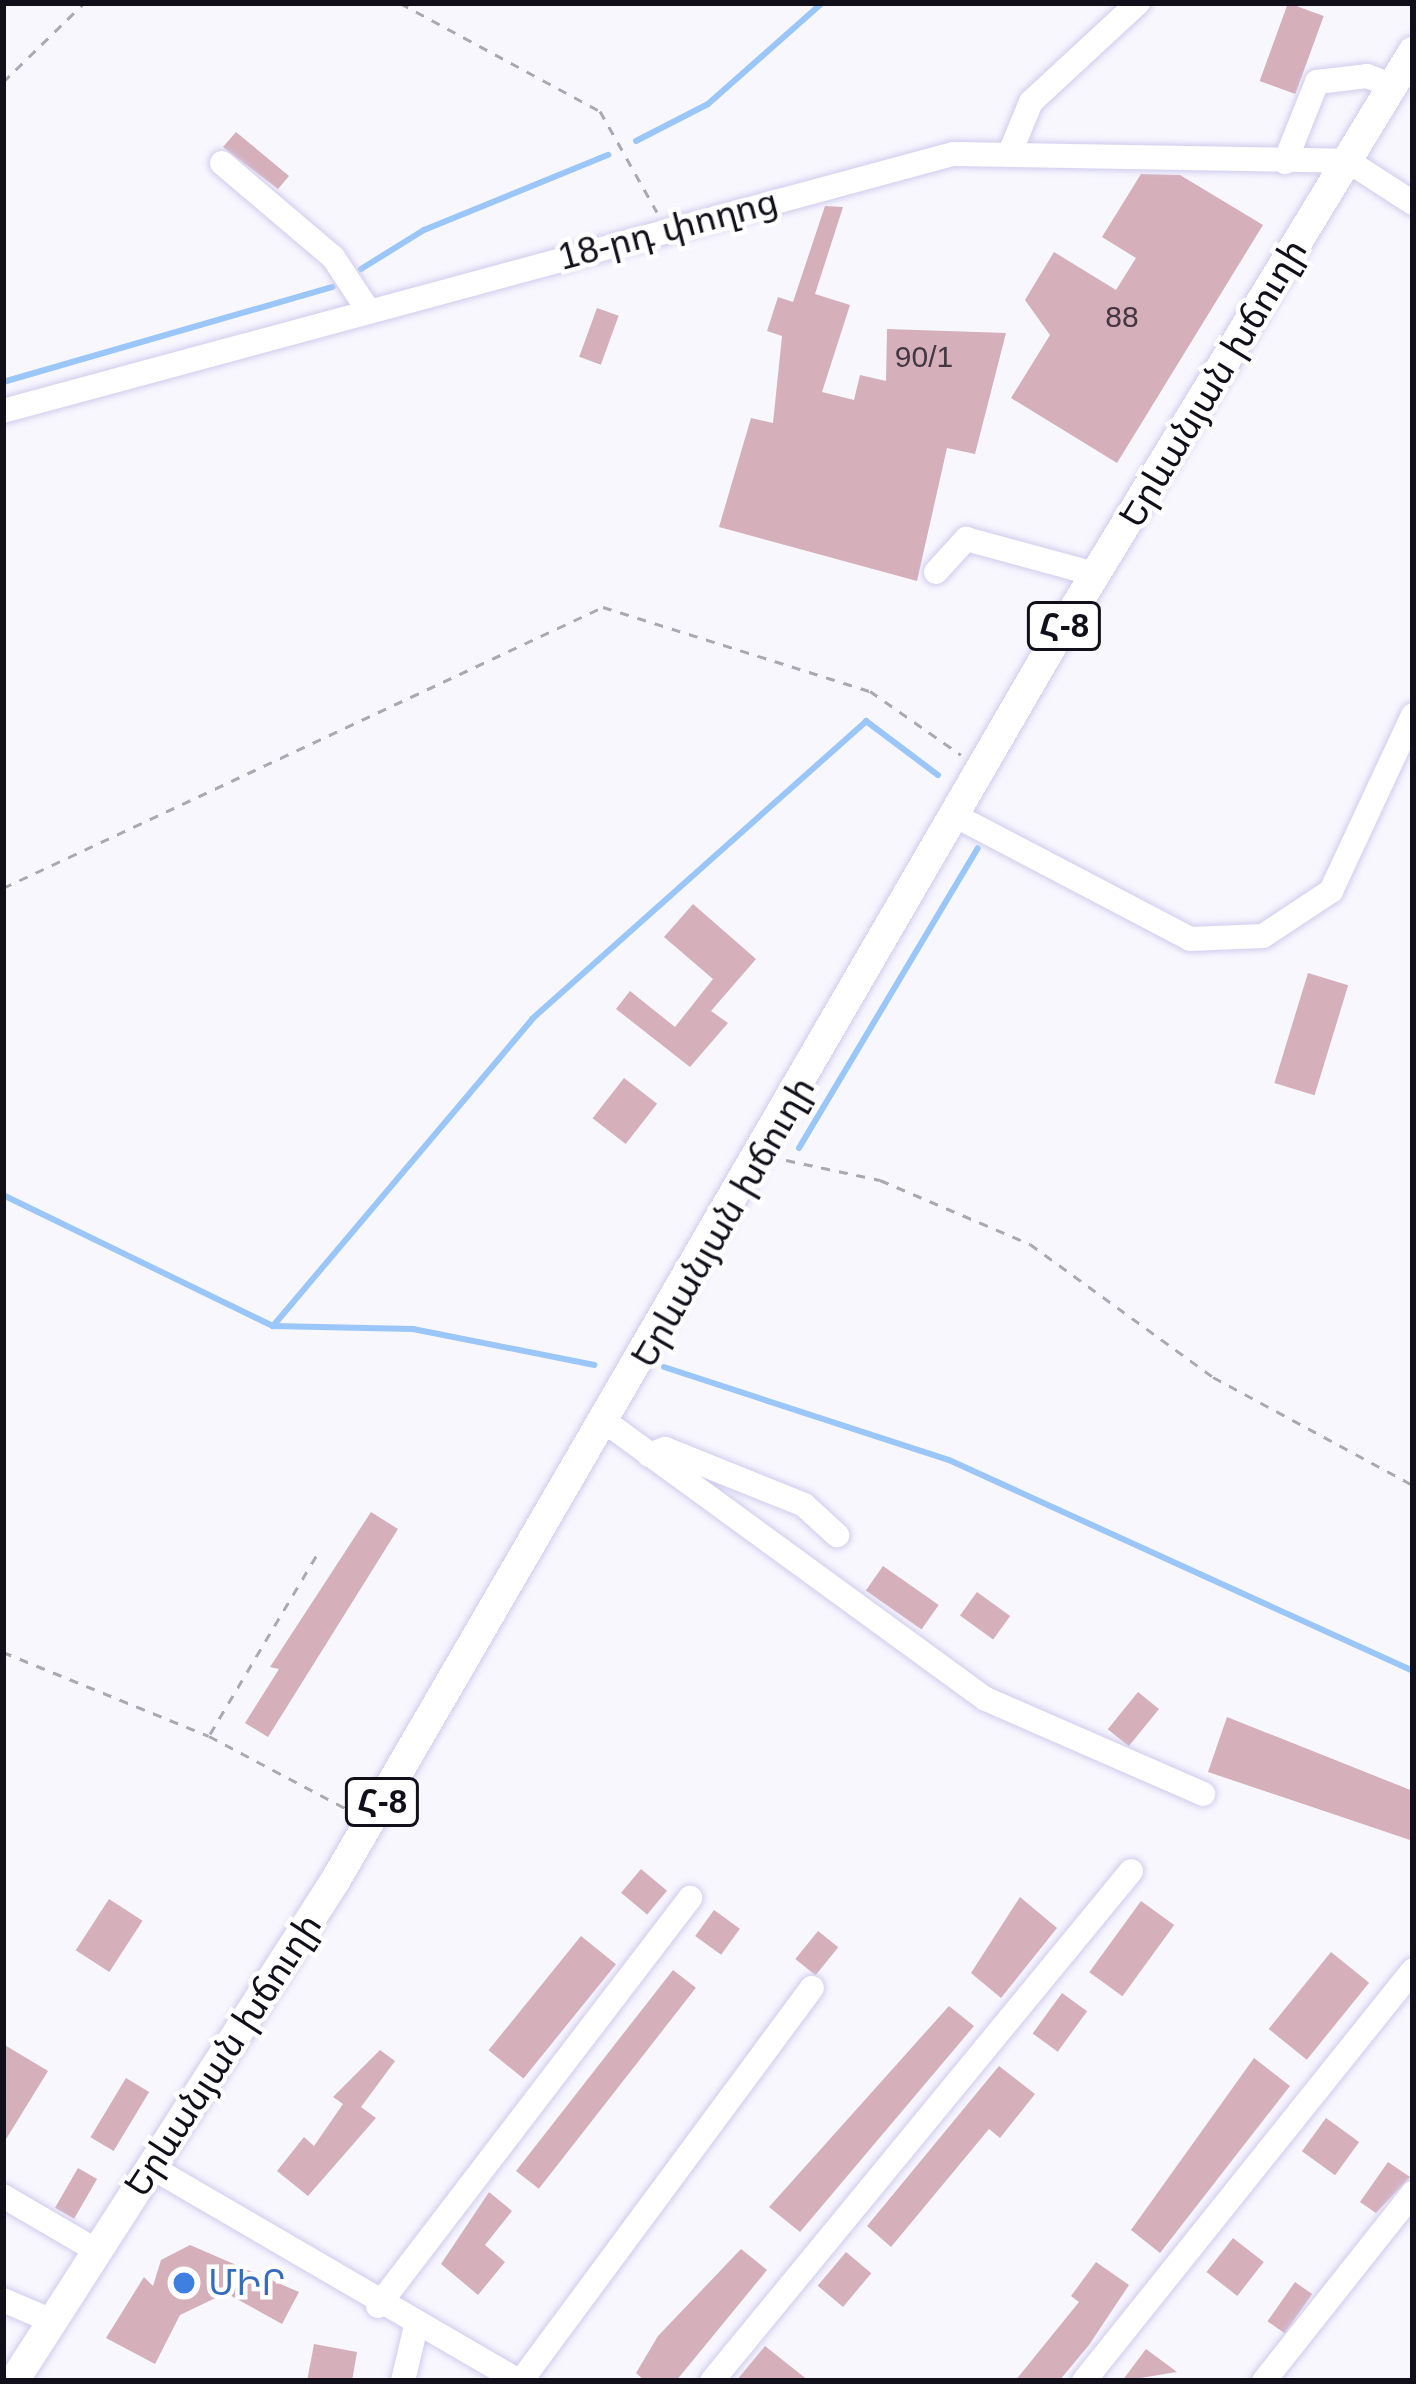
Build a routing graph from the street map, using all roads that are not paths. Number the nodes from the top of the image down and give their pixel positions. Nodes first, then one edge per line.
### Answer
1 (1138, 3) edge
2 (1413, 52) edge
3 (1393, 86) junction
4 (1009, 155) junction
5 (1348, 161) junction
6 (1285, 162) junction
7 (222, 163) dead end
8 (1413, 203) edge
9 (368, 310) junction
10 (3, 411) edge
11 (936, 572) dead end
12 (1096, 574) junction
13 (1413, 715) edge
14 (956, 816) junction
15 (607, 1423) junction
16 (650, 1455) junction
17 (837, 1535) dead end
18 (1203, 1794) dead end
19 (1131, 1871) dead end
20 (690, 1898) dead end
21 (1413, 1970) edge
22 (812, 1988) dead end
23 (151, 2167) junction
24 (1413, 2193) edge
25 (3, 2196) edge
26 (97, 2251) junction
27 (3, 2300) edge
28 (378, 2306) junction
29 (52, 2321) junction
30 (416, 2326) junction
31 (14, 2381) edge
32 (403, 2381) edge
33 (520, 2381) edge
34 (712, 2381) edge
35 (1084, 2381) edge
36 (1264, 2381) edge

1 - 4 street
2 - 3 main road, Երևանյան խճուղի / Հ-8
3 - 5 main road, Երևանյան խճուղի / Հ-8
3 - 6 street
4 - 6 street, 18-րդ փողոց
4 - 9 street, 18-րդ փողոց
5 - 6 street, 18-րդ փողոց
5 - 8 street
5 - 12 main road, Երևանյան խճուղի / Հ-8
7 - 9 street
9 - 10 street, 18-րդ փողոց
11 - 12 street
12 - 14 main road, Երևանյան խճուղի / Հ-8
13 - 14 street
14 - 15 main road, Երևանյան խճուղի / Հ-8
15 - 16 street
15 - 23 main road, Երևանյան խճուղի / Հ-8
16 - 17 street
16 - 18 street
19 - 34 street
20 - 28 street
21 - 35 street
22 - 33 street
23 - 26 main road, Երևանյան խճուղի / Հ-8
23 - 28 street
24 - 36 street
25 - 26 street
26 - 29 main road, Երևանյան խճուղի / Հ-8
27 - 29 street
28 - 30 street
29 - 31 main road, Երևանյան խճուղի / Հ-8
30 - 32 street
30 - 33 street

